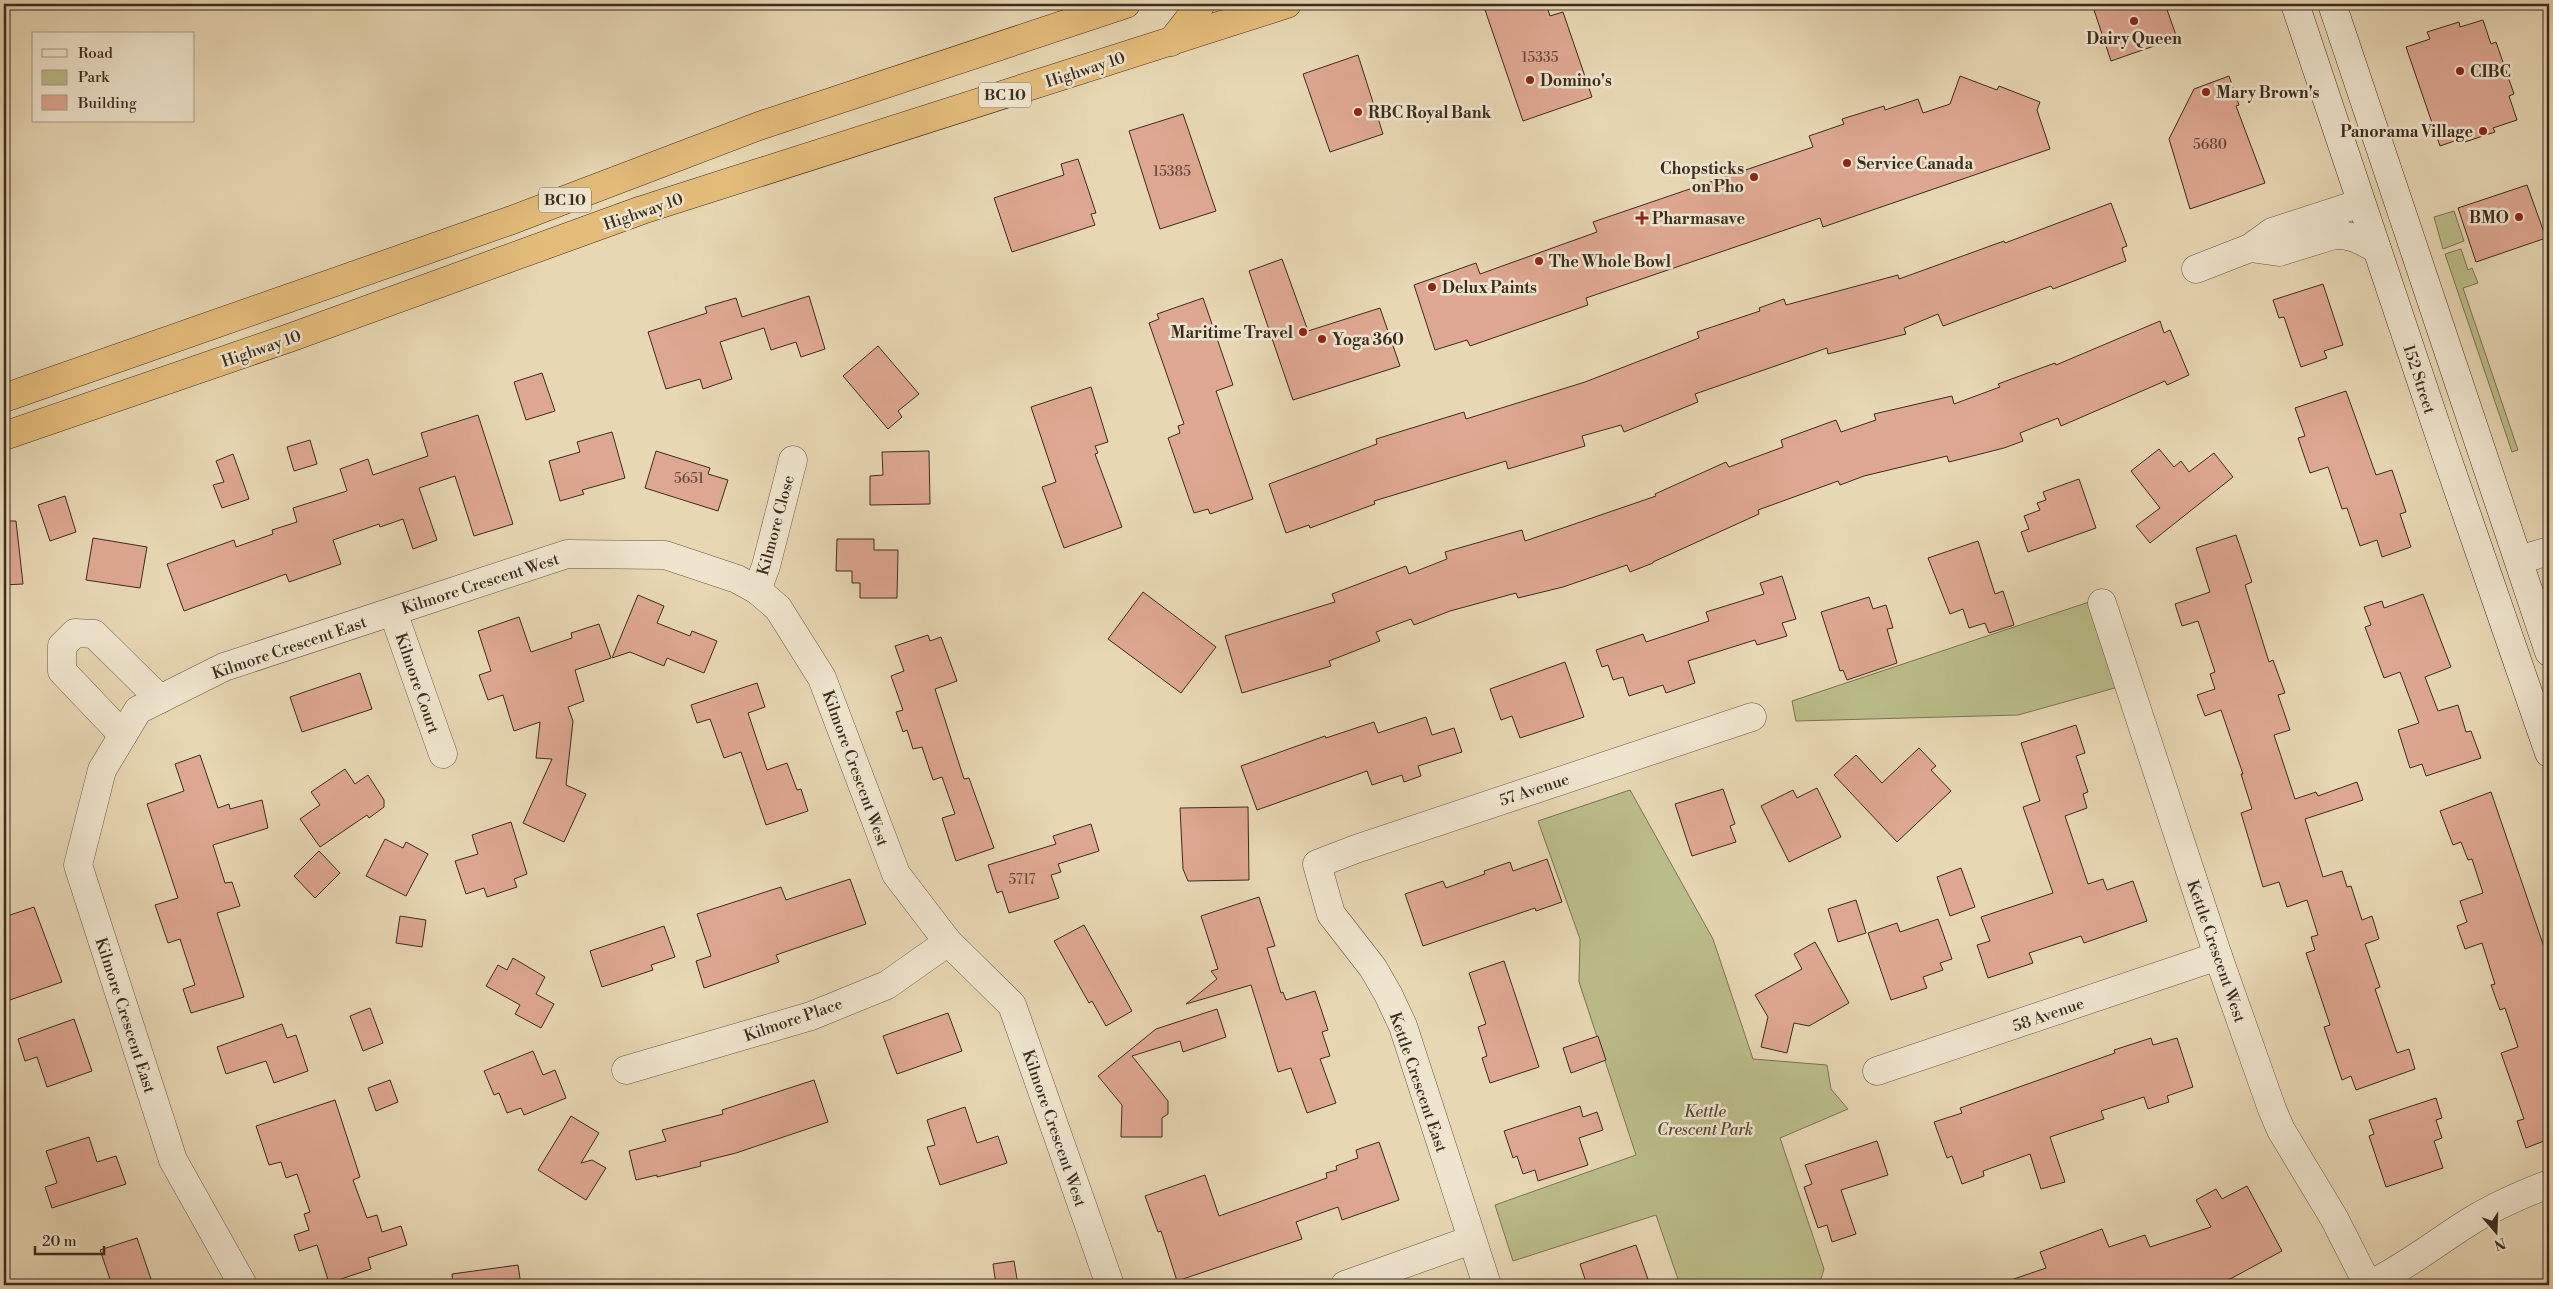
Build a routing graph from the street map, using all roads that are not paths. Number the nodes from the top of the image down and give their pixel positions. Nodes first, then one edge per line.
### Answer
1 (1126, 4) edge
2 (1201, 4) edge
3 (1230, 4) edge
4 (1287, 4) edge
5 (2295, 4) edge
6 (2332, 4) edge
7 (1215, 27) junction
8 (1171, 42) junction
9 (2333, 119) junction
10 (2399, 201) junction
11 (2361, 203) junction
12 (2250, 248) junction
13 (2377, 249) junction
14 (2196, 269) dead end
15 (2427, 286) junction
16 (4, 398) edge
17 (4, 436) edge
18 (793, 460) dead end
19 (2466, 513) junction
20 (2549, 550) edge
21 (2519, 560) junction
22 (757, 590) junction
23 (2102, 602) dead end
24 (393, 612) junction
25 (2549, 652) edge
26 (160, 698) junction
27 (1752, 717) dead end
28 (123, 735) junction
29 (2549, 752) edge
30 (443, 754) dead end
31 (1317, 864) joint
32 (948, 942) junction
33 (2218, 956) junction
34 (626, 1070) dead end
35 (1877, 1071) dead end
36 (2549, 1184) edge
37 (1471, 1240) junction
38 (243, 1285) edge
39 (1110, 1285) edge
40 (1345, 1285) edge
41 (1487, 1285) edge
42 (2368, 1285) edge

1 - 16 highway, BC 10
2 - 8 highway
3 - 7 highway
4 - 7 highway, Highway 10 / BC 10
5 - 9 street, 152 Street
6 - 10 street
7 - 8 highway, Highway 10 / BC 10
8 - 17 highway, Highway 10 / BC 10
9 - 10 street
9 - 11 street, 152 Street
10 - 15 street
11 - 12 street
11 - 13 street, 152 Street
11 - 15 street
12 - 13 street
12 - 14 street
13 - 19 street, 152 Street
15 - 21 street
18 - 22 street, Kilmore Close
19 - 21 street
19 - 29 street, 152 Street
20 - 21 street
21 - 25 street
22 - 24 street, Kilmore Crescent West
22 - 32 street, Kilmore Crescent West
23 - 33 street, Kettle Crescent West
24 - 26 street, Kilmore Crescent East
24 - 30 street, Kilmore Court
26 - 28 street, Kilmore Crescent East
26 - 28 street
27 - 31 street, 57 Avenue
28 - 38 street, Kilmore Crescent East
31 - 37 street, Kettle Crescent East
32 - 34 street, Kilmore Place
32 - 39 street, Kilmore Crescent West
33 - 35 street, 58 Avenue
33 - 42 street, Kettle Crescent West
36 - 42 street
37 - 40 street
37 - 41 street, Kettle Crescent East

